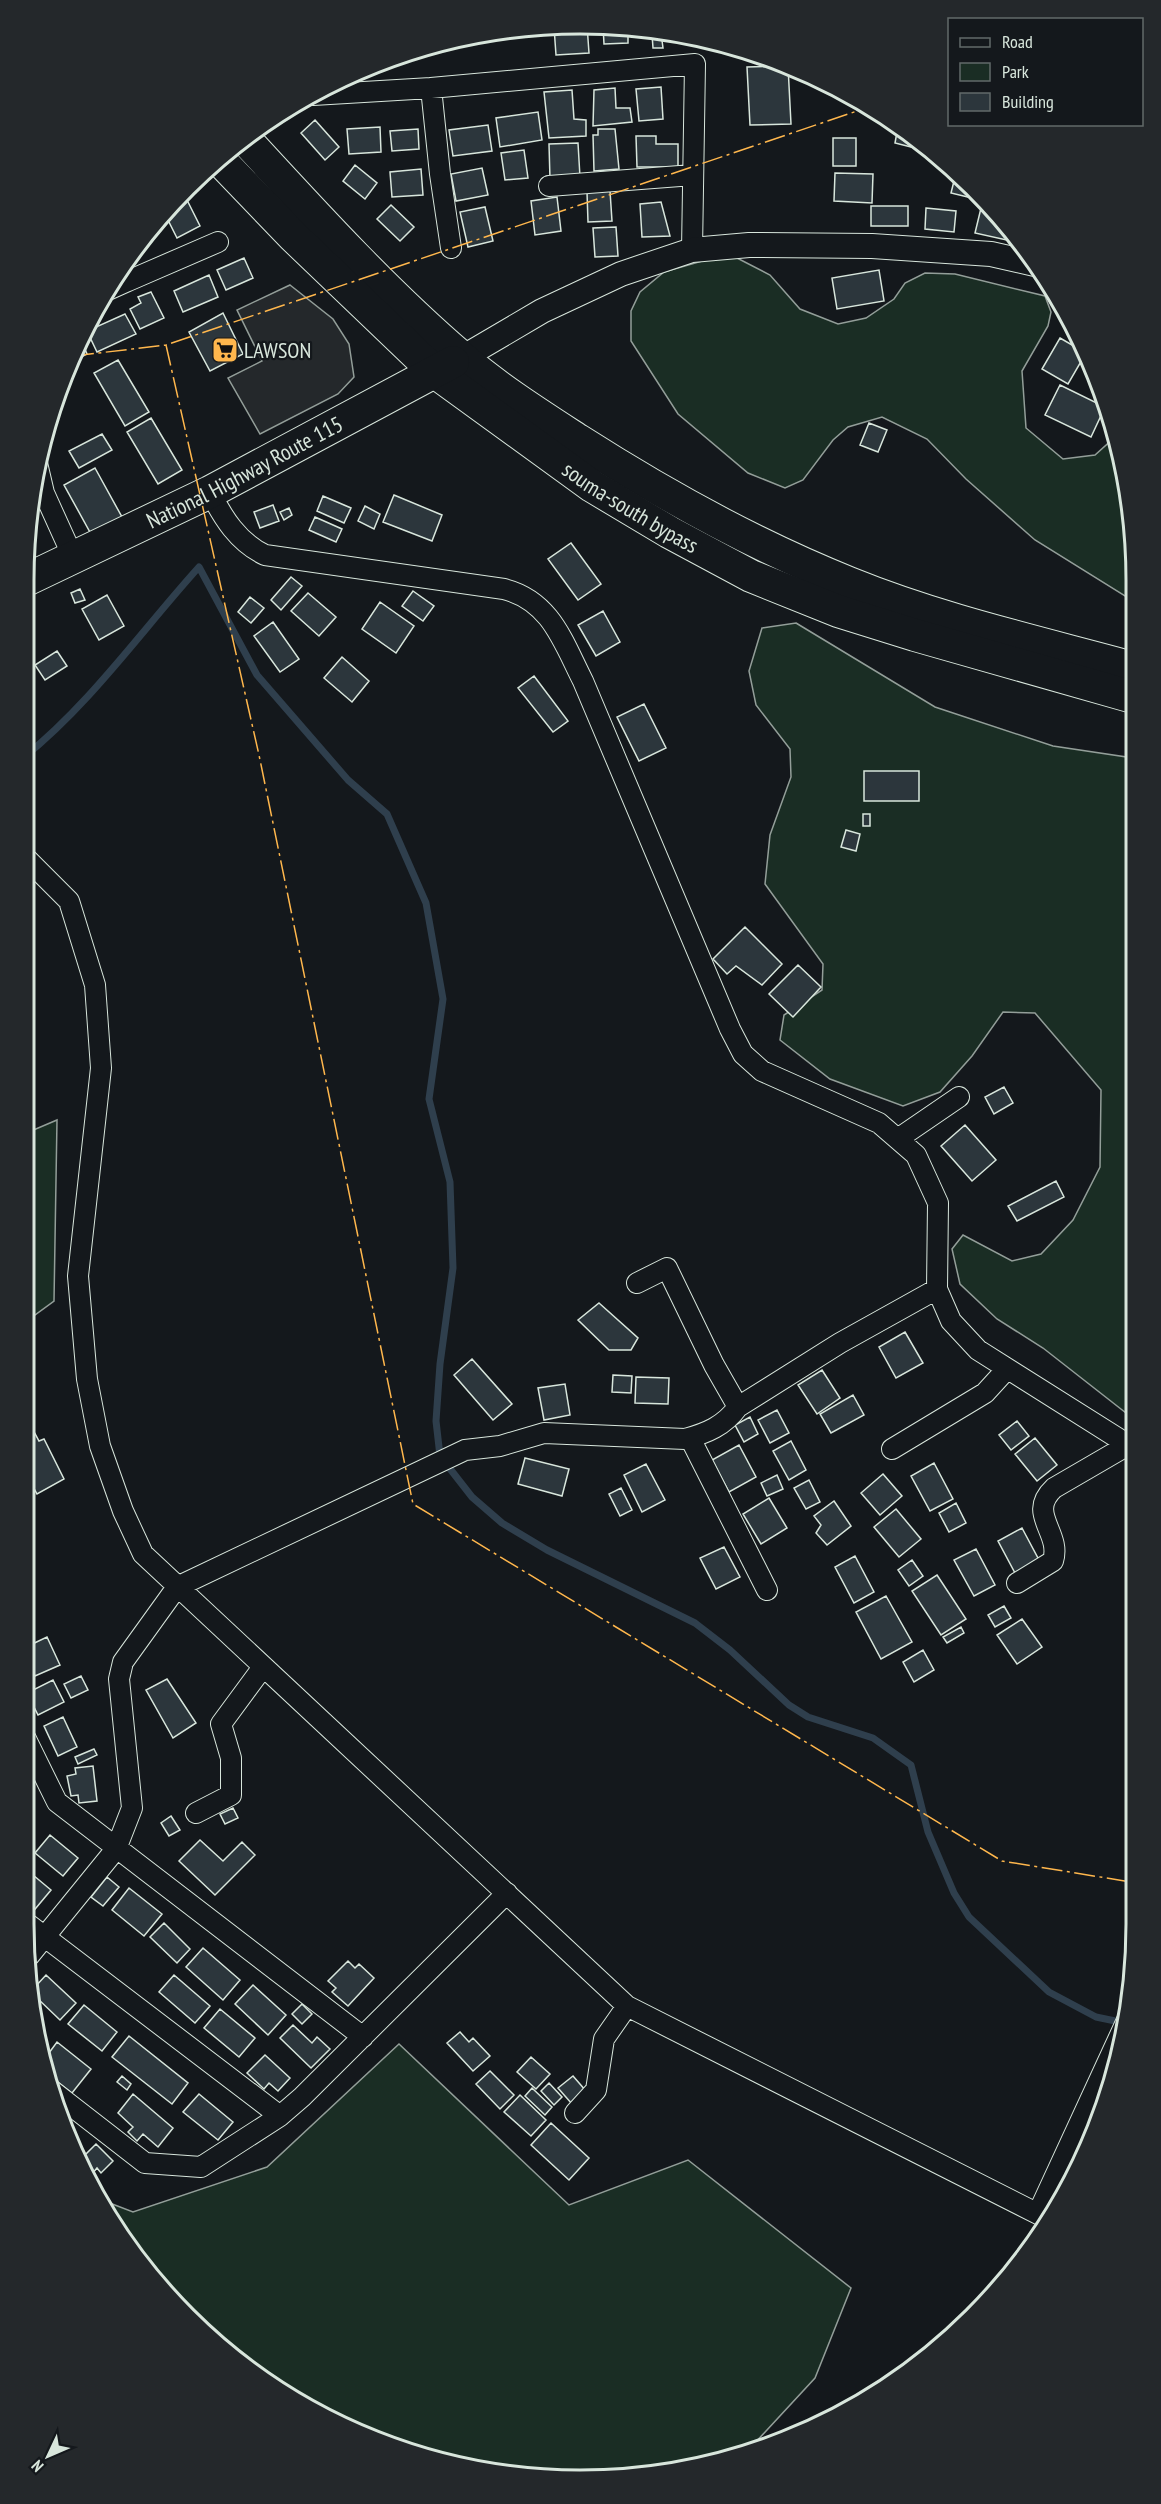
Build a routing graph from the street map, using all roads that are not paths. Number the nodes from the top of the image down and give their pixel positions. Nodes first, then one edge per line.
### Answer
1 (431, 88) junction
2 (334, 94) edge
3 (251, 145) edge
4 (225, 166) edge
5 (693, 175) junction
6 (549, 186) dead end
7 (218, 242) dead end
8 (451, 248) dead end
9 (692, 250) junction
10 (1023, 261) edge
11 (130, 272) edge
12 (448, 365) junction
13 (43, 487) edge
14 (210, 492) junction
15 (73, 557) junction
16 (34, 576) edge
17 (1126, 666) edge
18 (1126, 695) edge
19 (34, 866) edge
20 (959, 1098) dead end
21 (899, 1138) junction
22 (637, 1283) dead end
23 (937, 1289) junction
24 (1006, 1370) junction
25 (738, 1407) junction
26 (690, 1438) junction
27 (1126, 1443) edge
28 (892, 1449) dead end
29 (1126, 1450) edge
30 (1017, 1584) dead end
31 (177, 1587) junction
32 (767, 1590) dead end
33 (263, 1667) junction
34 (34, 1755) edge
35 (196, 1813) dead end
36 (116, 1849) junction
37 (507, 1893) junction
38 (34, 1928) edge
39 (45, 1936) junction
40 (35, 1948) edge
41 (627, 2006) junction
42 (363, 2037) junction
43 (1108, 2065) edge
44 (63, 2099) edge
45 (575, 2114) dead end
46 (280, 2116) junction
47 (1053, 2197) edge
48 (1041, 2216) edge

1 - 2 street
1 - 5 street
1 - 8 street
3 - 12 highway, souma-south bypass
4 - 12 highway, souma-south bypass
5 - 6 street
5 - 9 street
7 - 11 street
9 - 10 street
9 - 12 street
12 - 14 highway, National Highway Route 115
12 - 17 highway, souma-south bypass
12 - 18 highway, souma-south bypass
13 - 15 street
14 - 15 highway, National Highway Route 115
14 - 21 street
15 - 16 highway, National Highway Route 115
19 - 31 street
20 - 21 street
21 - 23 street
22 - 25 street
23 - 24 street
23 - 25 street
24 - 27 street
24 - 28 street
25 - 26 street
26 - 31 street
26 - 32 street
29 - 30 street
31 - 33 street
31 - 36 street
33 - 35 street
33 - 37 street
34 - 36 street
36 - 39 street
36 - 42 street
37 - 41 street
37 - 42 street
38 - 39 street
39 - 40 street
39 - 46 street
41 - 45 street
41 - 48 street
42 - 46 street
43 - 47 street
44 - 46 street

